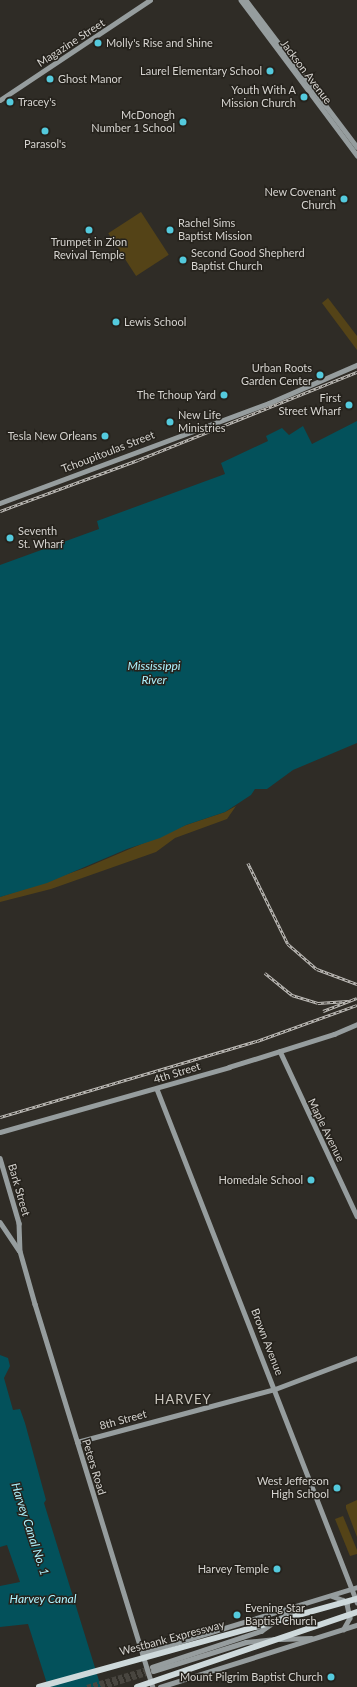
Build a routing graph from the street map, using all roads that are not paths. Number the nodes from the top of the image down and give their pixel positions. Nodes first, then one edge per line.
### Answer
1 (150, 0) edge
2 (241, 0) edge
3 (246, 0) edge
4 (0, 100) edge
5 (357, 147) edge
6 (357, 155) edge
7 (357, 365) edge
8 (0, 503) edge
9 (357, 1024) edge
10 (280, 1051) junction
11 (157, 1089) junction
12 (0, 1132) edge
13 (0, 1158) edge
14 (357, 1216) edge
15 (0, 1222) edge
16 (20, 1228) joint
17 (20, 1251) junction
18 (357, 1358) edge
19 (275, 1388) junction
20 (77, 1442) junction
21 (354, 1588) edge
22 (330, 1596) junction
23 (357, 1601) edge
24 (298, 1605) junction
25 (357, 1612) edge
26 (357, 1625) edge
27 (342, 1630) junction
28 (318, 1637) junction
29 (143, 1653) junction
30 (39, 1687) edge
31 (137, 1687) edge
32 (153, 1687) edge
33 (160, 1687) edge

1 - 4 street, Magazine Street
2 - 6 street, Jackson Avenue
3 - 5 street, Jackson Avenue
7 - 8 street, Tchoupitoulas Street
9 - 10 street, 4th Street
10 - 11 street, 4th Street
10 - 14 street, Maple Avenue
11 - 12 street, 4th Street
11 - 19 street, Brown Avenue
13 - 16 street, Bark Street
15 - 17 street, Peters Road
16 - 17 street, Peters Road
17 - 20 street, Peters Road
18 - 19 street, 8th Street
19 - 20 street, 8th Street
19 - 21 street, Brown Avenue
20 - 29 street, Peters Road
21 - 22 street, Westbank Expressway
21 - 23 street, Brown Avenue
22 - 24 street, Westbank Expressway
22 - 27 street
23 - 30 highway, Westbank Expressway
24 - 28 street
24 - 29 street, Westbank Expressway
25 - 31 highway
26 - 27 street
27 - 28 street
28 - 33 street
29 - 32 street, Peters Road

